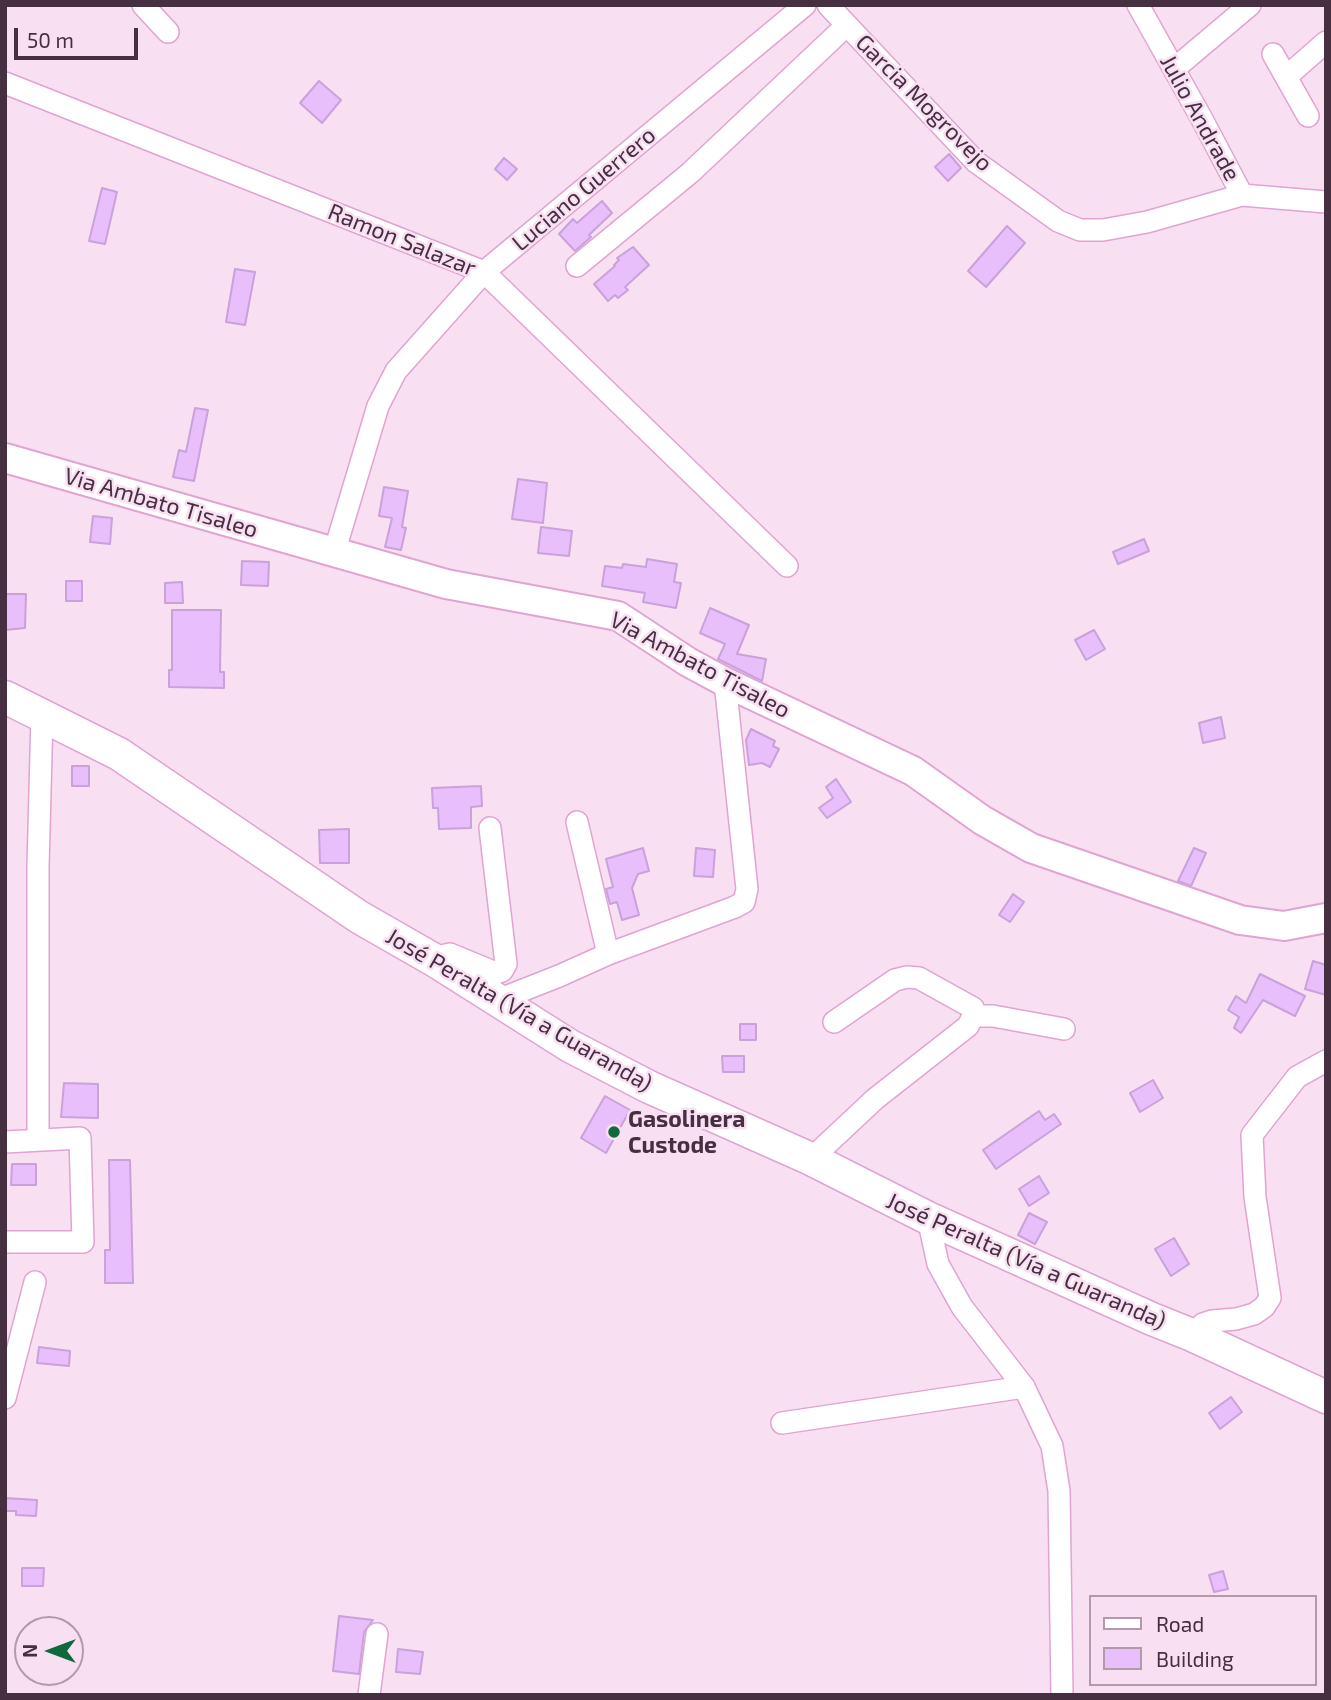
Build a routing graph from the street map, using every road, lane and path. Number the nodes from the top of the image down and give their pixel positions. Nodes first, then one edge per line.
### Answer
1 (143, 5) edge
2 (805, 5) edge
3 (828, 5) edge
4 (1138, 5) edge
5 (1250, 5) edge
6 (847, 25) junction
7 (169, 32) dead end
8 (1326, 42) edge
9 (1273, 54) dead end
10 (1174, 69) junction
11 (1286, 77) junction
12 (5, 83) edge
13 (1308, 116) dead end
14 (1242, 195) junction
15 (1326, 202) edge
16 (577, 266) dead end
17 (484, 272) junction
18 (5, 458) edge
19 (334, 553) junction
20 (787, 566) dead end
21 (725, 682) junction
22 (5, 698) edge
23 (42, 715) junction
24 (577, 822) dead end
25 (490, 828) dead end
26 (1326, 918) edge
27 (608, 954) junction
28 (434, 960) junction
29 (498, 1000) junction
30 (973, 1016) junction
31 (834, 1022) dead end
32 (1064, 1029) dead end
33 (1326, 1061) edge
34 (38, 1139) junction
35 (5, 1142) edge
36 (811, 1159) junction
37 (928, 1218) junction
38 (5, 1242) edge
39 (35, 1282) dead end
40 (1192, 1335) junction
41 (1024, 1387) junction
42 (1326, 1397) edge
43 (5, 1398) edge
44 (782, 1423) dead end
45 (377, 1634) dead end
46 (369, 1695) edge
47 (1062, 1695) edge

1 - 7 street
2 - 17 street, Luciano Guerrero
3 - 6 street, Garcia Mogrovejo
4 - 10 street, Julio Andrade
5 - 10 street
6 - 14 street, Garcia Mogrovejo
6 - 16 street
8 - 11 street
9 - 11 street
10 - 14 street, Julio Andrade
11 - 13 street
12 - 17 street, Ramon Salazar
14 - 15 street, Julio Andrade
17 - 19 street, Luciano Guerrero
17 - 20 street, Ramon Salazar
18 - 19 main road, Via Ambato Tisaleo
19 - 21 main road, Via Ambato Tisaleo
21 - 26 main road, Via Ambato Tisaleo
21 - 27 street
22 - 23 highway, José Peralta (Vía a Guaranda)
23 - 28 highway, José Peralta (Vía a Guaranda)
23 - 34 street
24 - 27 street
25 - 28 street
27 - 29 street
28 - 29 highway, José Peralta (Vía a Guaranda)
29 - 36 highway, José Peralta (Vía a Guaranda)
30 - 31 street
30 - 32 street
30 - 36 street
33 - 40 street
34 - 35 street
34 - 38 street
36 - 37 highway, José Peralta (Vía a Guaranda)
37 - 40 highway, José Peralta (Vía a Guaranda)
37 - 41 street
39 - 43 street
40 - 42 highway, José Peralta (Vía a Guaranda)
41 - 44 street
41 - 47 street
45 - 46 street

